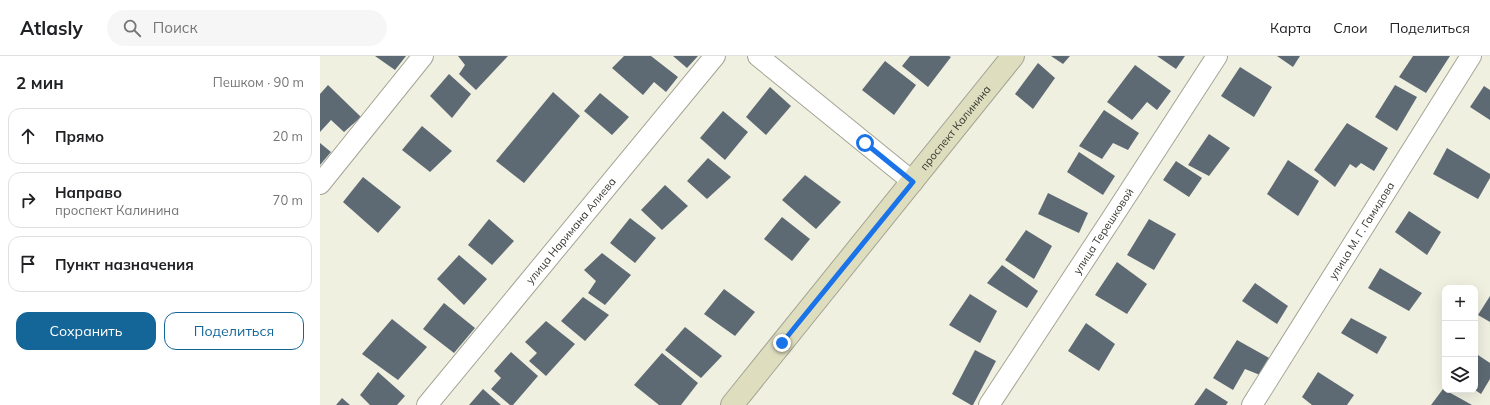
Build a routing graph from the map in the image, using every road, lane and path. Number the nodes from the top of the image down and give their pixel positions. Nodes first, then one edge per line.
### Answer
1 (422, 56) edge
2 (715, 56) edge
3 (758, 56) edge
4 (1013, 56) edge
5 (1216, 56) edge
6 (1471, 56) edge
7 (913, 182) junction
8 (320, 184) edge
9 (427, 405) edge
10 (732, 405) edge
11 (989, 405) edge
12 (1252, 405) edge

1 - 8 street
2 - 9 street, улица Наримана Алиева
3 - 7 street
4 - 7 street, проспект Калинина
5 - 11 street, улица Терешковой
6 - 12 street, улица М. Г. Гамидова
7 - 10 street, проспект Калинина

